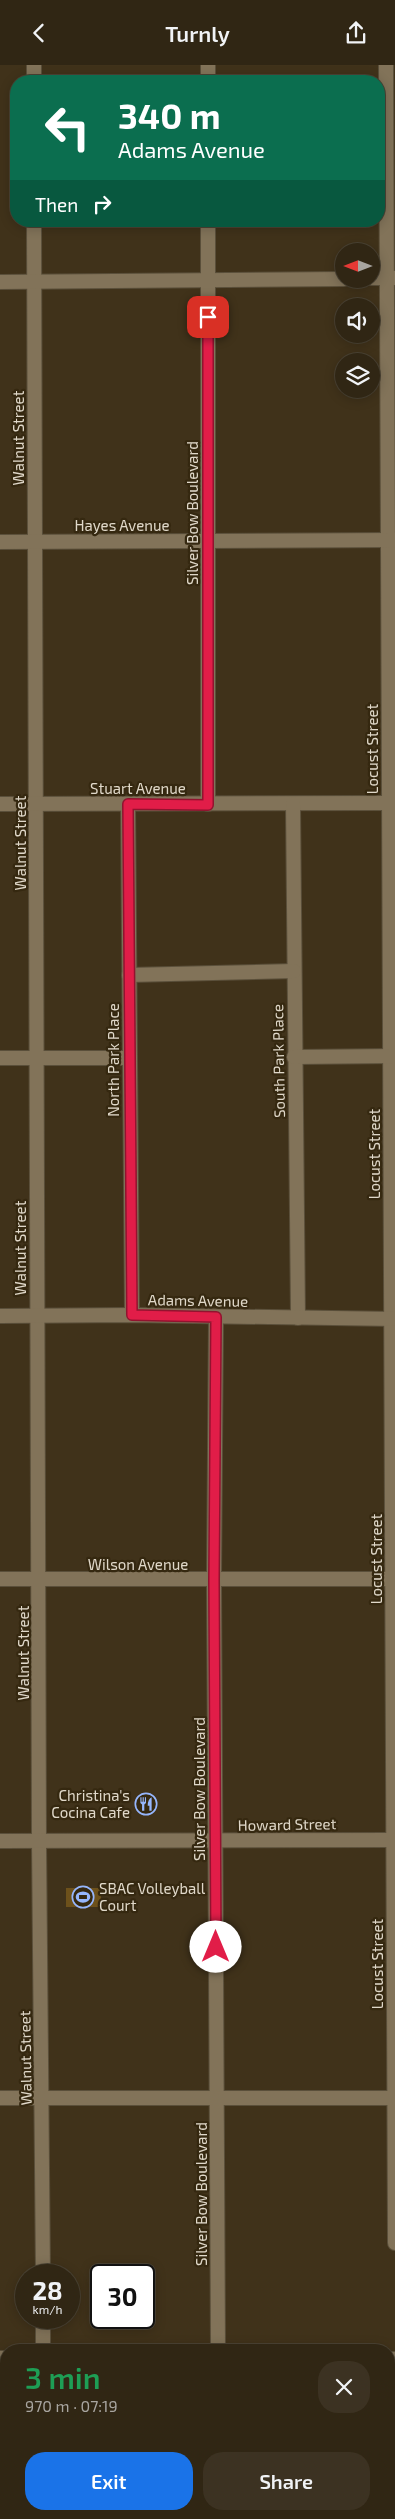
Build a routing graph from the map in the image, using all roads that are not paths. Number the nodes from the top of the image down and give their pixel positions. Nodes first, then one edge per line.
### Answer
1 (386, 65) edge
2 (34, 227) edge
3 (208, 227) edge
4 (391, 278) edge
5 (335, 279) edge
6 (208, 280) junction
7 (0, 281) edge
8 (34, 281) junction
9 (391, 540) edge
10 (208, 541) junction
11 (35, 542) junction
12 (0, 543) edge
13 (392, 803) edge
14 (0, 804) edge
15 (36, 804) junction
16 (128, 804) junction
17 (292, 804) junction
18 (208, 805) junction
19 (294, 971) junction
20 (129, 975) junction
21 (392, 1056) edge
22 (294, 1057) junction
23 (0, 1058) edge
24 (36, 1058) junction
25 (130, 1058) junction
26 (132, 1315) junction
27 (0, 1316) edge
28 (37, 1316) junction
29 (216, 1317) junction
30 (298, 1318) junction
31 (393, 1319) edge
32 (0, 1579) edge
33 (394, 1579) edge
34 (39, 1580) junction
35 (214, 1580) junction
36 (394, 1840) edge
37 (0, 1841) edge
38 (216, 1841) junction
39 (39, 1842) junction
40 (0, 2098) edge
41 (42, 2098) junction
42 (217, 2098) junction
43 (394, 2098) edge
44 (395, 2243) edge
45 (43, 2264) edge
46 (43, 2329) edge
47 (43, 2344) edge
48 (218, 2344) edge

1 - 4 street, Locust Street
2 - 8 street, Walnut Street
3 - 6 street, Silver Bow Boulevard
4 - 9 street, Locust Street
5 - 6 street
6 - 8 street
6 - 10 street, Silver Bow Boulevard
7 - 8 street
8 - 11 street, Walnut Street
9 - 10 street, Hayes Avenue
9 - 13 street, Locust Street
10 - 11 street, Hayes Avenue
10 - 18 street, Silver Bow Boulevard
11 - 12 street, Hayes Avenue
11 - 15 street, Walnut Street
13 - 17 street, Stuart Avenue
13 - 21 street, Locust Street
14 - 15 street, Stuart Avenue
15 - 16 street, Stuart Avenue
15 - 24 street, Walnut Street
16 - 18 street, Stuart Avenue
16 - 20 street, North Park Place
17 - 18 street, Stuart Avenue
17 - 19 street, South Park Place
19 - 20 street
19 - 22 street, South Park Place
20 - 25 street, North Park Place
21 - 22 street
21 - 31 street, Locust Street
22 - 30 street, South Park Place
23 - 24 street
24 - 25 street
24 - 28 street, Walnut Street
25 - 26 street, North Park Place
26 - 28 street, Adams Avenue
26 - 29 street, Adams Avenue
27 - 28 street, Adams Avenue
28 - 34 street, Walnut Street
29 - 30 street, Adams Avenue
29 - 35 street, Silver Bow Boulevard
30 - 31 street, Adams Avenue
31 - 33 street, Locust Street
32 - 34 street, Wilson Avenue
33 - 35 street, Wilson Avenue
33 - 36 street, Locust Street
34 - 35 street, Wilson Avenue
34 - 39 street, Walnut Street
35 - 38 street, Silver Bow Boulevard
36 - 38 street, Howard Street
36 - 43 street, Locust Street
37 - 39 street, Howard Street
38 - 39 street, Howard Street
38 - 42 street, Silver Bow Boulevard
39 - 41 street, Walnut Street
40 - 41 street
41 - 42 street
41 - 45 street, Walnut Street
42 - 43 street
42 - 48 street, Silver Bow Boulevard
43 - 44 street, Locust Street
46 - 47 street

